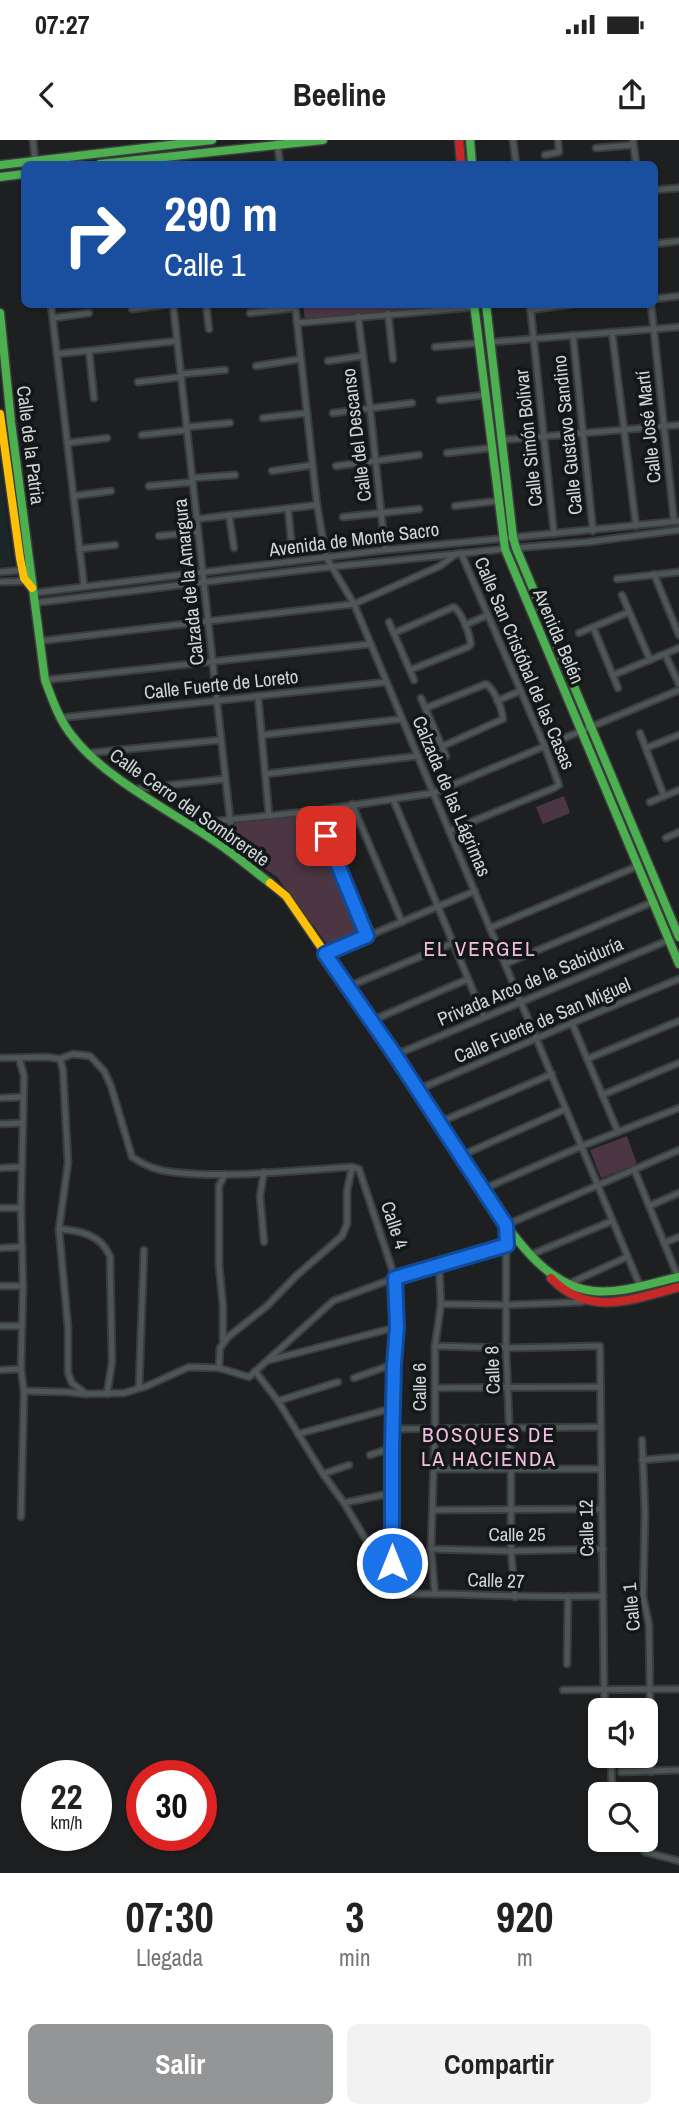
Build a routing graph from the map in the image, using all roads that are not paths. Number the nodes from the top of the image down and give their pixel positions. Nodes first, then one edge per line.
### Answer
1 (33, 140) edge
2 (212, 140) edge
3 (323, 140) edge
4 (458, 140) edge
5 (470, 140) edge
6 (513, 140) edge
7 (558, 140) edge
8 (277, 142) edge
9 (633, 143) edge
10 (156, 144) edge
11 (596, 148) dead end
12 (545, 155) dead end
13 (35, 161) joint
14 (158, 161) edge
15 (279, 161) edge
16 (461, 161) edge
17 (472, 161) edge
18 (516, 161) edge
19 (636, 161) edge
20 (21, 163) edge
21 (0, 165) edge
22 (21, 174) edge
23 (0, 177) edge
24 (679, 188) edge
25 (658, 190) edge
26 (679, 241) edge
27 (658, 244) edge
28 (679, 296) edge
29 (658, 299) edge
30 (52, 308) edge
31 (140, 308) edge
32 (173, 308) edge
33 (206, 308) edge
34 (282, 308) edge
35 (295, 308) edge
36 (449, 308) edge
37 (474, 308) edge
38 (487, 308) edge
39 (530, 308) edge
40 (652, 308) edge
41 (132, 309) dead end
42 (0, 313) edge
43 (89, 313) dead end
44 (250, 313) dead end
45 (388, 313) junction
46 (358, 316) junction
47 (53, 318) junction
48 (297, 323) junction
49 (679, 327) edge
50 (209, 329) dead end
51 (654, 329) junction
52 (612, 332) junction
53 (573, 335) junction
54 (534, 339) junction
55 (177, 341) junction
56 (492, 342) junction
57 (479, 343) junction
58 (435, 347) dead end
59 (89, 351) junction
60 (57, 354) junction
61 (362, 356) junction
62 (301, 359) junction
63 (393, 359) dead end
64 (328, 361) dead end
65 (256, 366) dead end
66 (225, 370) dead end
67 (181, 376) junction
68 (138, 382) dead end
69 (485, 396) junction
70 (94, 398) dead end
71 (440, 400) dead end
72 (411, 403) dead end
73 (370, 408) junction
74 (307, 413) junction
75 (333, 413) dead end
76 (0, 414) edge
77 (263, 418) dead end
78 (230, 424) dead end
79 (679, 425) edge
80 (664, 426) junction
81 (187, 428) junction
82 (624, 430) junction
83 (584, 433) junction
84 (142, 435) dead end
85 (543, 437) junction
86 (107, 438) dead end
87 (502, 440) junction
88 (67, 443) junction
89 (491, 448) junction
90 (447, 453) dead end
91 (419, 455) dead end
92 (375, 461) junction
93 (313, 465) junction
94 (336, 466) dead end
95 (272, 471) dead end
96 (235, 474) dead end
97 (193, 480) junction
98 (149, 486) dead end
99 (111, 491) dead end
100 (73, 496) junction
101 (497, 501) junction
102 (317, 505) junction
103 (455, 506) dead end
104 (288, 508) junction
105 (419, 509) dead end
106 (381, 513) junction
107 (229, 515) junction
108 (342, 517) dead end
109 (197, 519) junction
110 (676, 521) edge
111 (636, 526) junction
112 (679, 530) edge
113 (593, 531) junction
114 (198, 532) junction
115 (554, 534) junction
116 (159, 536) dead end
117 (513, 537) junction
118 (502, 538) junction
119 (291, 539) dead end
120 (115, 545) dead end
121 (234, 548) dead end
122 (516, 548) junction
123 (79, 549) junction
124 (505, 549) junction
125 (385, 550) junction
126 (458, 554) junction
127 (326, 557) junction
128 (333, 567) junction
129 (27, 570) junction
130 (0, 572) edge
131 (679, 572) edge
132 (202, 573) junction
133 (654, 575) junction
134 (617, 579) dead end
135 (0, 582) edge
136 (203, 582) junction
137 (31, 585) junction
138 (84, 586) junction
139 (622, 595) dead end
140 (34, 603) junction
141 (354, 604) junction
142 (629, 612) junction
143 (488, 615) junction
144 (208, 622) junction
145 (390, 622) dead end
146 (465, 625) junction
147 (593, 626) junction
148 (394, 633) junction
149 (579, 633) dead end
150 (679, 635) edge
151 (40, 641) junction
152 (371, 644) junction
153 (679, 648) edge
154 (665, 653) junction
155 (650, 660) junction
156 (212, 662) junction
157 (410, 670) junction
158 (613, 675) junction
159 (45, 680) junction
160 (414, 680) dead end
161 (387, 682) junction
162 (679, 684) edge
163 (618, 688) dead end
164 (679, 690) edge
165 (520, 691) junction
166 (258, 696) junction
167 (421, 698) dead end
168 (217, 701) junction
169 (498, 701) junction
170 (426, 708) junction
171 (59, 718) junction
172 (402, 719) junction
173 (586, 728) junction
174 (640, 733) dead end
175 (261, 735) junction
176 (679, 735) edge
177 (221, 740) junction
178 (443, 746) junction
179 (545, 747) junction
180 (646, 748) junction
181 (87, 753) junction
182 (418, 756) junction
183 (446, 757) dead end
184 (265, 774) junction
185 (225, 779) junction
186 (134, 789) junction
187 (679, 790) edge
188 (433, 793) junction
189 (664, 796) junction
190 (393, 799) junction
191 (650, 802) dead end
192 (352, 804) junction
193 (315, 811) junction
194 (269, 816) junction
195 (230, 820) junction
196 (188, 824) junction
197 (449, 831) junction
198 (679, 833) edge
199 (666, 838) dead end
200 (234, 855) junction
201 (638, 866) junction
202 (475, 891) junction
203 (653, 902) junction
204 (438, 906) junction
205 (402, 922) junction
206 (490, 928) junction
207 (367, 936) junction
208 (679, 936) edge
209 (669, 940) junction
210 (453, 943) junction
211 (325, 954) junction
212 (505, 964) junction
213 (679, 964) edge
214 (468, 979) junction
215 (679, 979) edge
216 (347, 987) junction
217 (521, 1001) junction
218 (484, 1017) junction
219 (371, 1021) junction
220 (679, 1021) edge
221 (572, 1023) junction
222 (536, 1038) junction
223 (395, 1055) junction
224 (0, 1058) edge
225 (19, 1058) junction
226 (60, 1059) junction
227 (587, 1059) junction
228 (679, 1063) edge
229 (551, 1074) junction
230 (417, 1090) junction
231 (602, 1095) junction
232 (23, 1097) junction
233 (0, 1098) edge
234 (679, 1108) edge
235 (566, 1109) junction
236 (23, 1123) junction
237 (438, 1123) junction
238 (0, 1124) edge
239 (618, 1132) junction
240 (582, 1146) junction
241 (679, 1150) edge
242 (460, 1156) junction
243 (22, 1167) junction
244 (0, 1168) edge
245 (356, 1168) junction
246 (634, 1169) junction
247 (264, 1172) junction
248 (225, 1174) junction
249 (597, 1185) junction
250 (481, 1190) junction
251 (679, 1193) edge
252 (649, 1206) junction
253 (0, 1208) edge
254 (21, 1208) junction
255 (612, 1221) junction
256 (506, 1225) junction
257 (60, 1228) junction
258 (679, 1237) edge
259 (264, 1242) dead end
260 (664, 1243) junction
261 (507, 1245) junction
262 (22, 1247) junction
263 (0, 1248) edge
264 (144, 1250) dead end
265 (530, 1255) junction
266 (627, 1257) junction
267 (439, 1264) junction
268 (548, 1272) junction
269 (679, 1277) edge
270 (395, 1278) junction
271 (568, 1284) junction
272 (0, 1286) edge
273 (23, 1286) junction
274 (640, 1286) junction
275 (679, 1287) edge
276 (593, 1302) junction
277 (440, 1304) junction
278 (506, 1305) junction
279 (0, 1326) edge
280 (21, 1326) junction
281 (397, 1327) junction
282 (223, 1344) junction
283 (435, 1346) junction
284 (506, 1348) junction
285 (267, 1361) junction
286 (394, 1364) junction
287 (219, 1368) junction
288 (21, 1369) junction
289 (0, 1370) edge
290 (255, 1371) junction
291 (354, 1378) dead end
292 (338, 1382) dead end
293 (599, 1387) junction
294 (139, 1388) junction
295 (435, 1388) junction
296 (508, 1388) junction
297 (24, 1391) junction
298 (86, 1394) junction
299 (107, 1394) junction
300 (278, 1401) junction
301 (393, 1408) junction
302 (600, 1427) junction
303 (435, 1428) junction
304 (509, 1428) junction
305 (394, 1429) junction
306 (298, 1434) junction
307 (642, 1440) dead end
308 (392, 1448) junction
309 (370, 1455) dead end
310 (679, 1457) edge
311 (642, 1460) junction
312 (349, 1465) dead end
313 (434, 1469) junction
314 (600, 1469) junction
315 (511, 1470) junction
316 (323, 1474) junction
317 (392, 1493) junction
318 (344, 1503) junction
319 (602, 1509) junction
320 (433, 1510) junction
321 (511, 1511) junction
322 (21, 1517) dead end
323 (431, 1549) junction
324 (603, 1549) junction
325 (511, 1551) junction
326 (392, 1586) junction
327 (435, 1594) junction
328 (603, 1596) junction
329 (514, 1597) junction
330 (568, 1597) junction
331 (567, 1664) dead end
332 (679, 1689) edge
333 (563, 1690) dead end
334 (604, 1690) junction
335 (650, 1690) junction
336 (605, 1698) edge
337 (679, 1770) edge
338 (651, 1772) junction
339 (621, 1773) dead end
340 (645, 1852) edge
341 (679, 1861) edge

1 - 13 street
2 - 10 main road
3 - 8 main road
4 - 16 main road
5 - 17 main road
6 - 18 street
7 - 12 street
8 - 14 main road
8 - 15 street
9 - 11 street
9 - 19 street
10 - 13 main road
20 - 21 main road
22 - 23 main road
24 - 25 street
26 - 27 street
28 - 29 street
30 - 47 street
31 - 41 street
32 - 55 street, Calzada de la Amargura
33 - 50 street
34 - 44 street
35 - 48 street, Calzada de las Lágrimas
36 - 45 street
37 - 57 main road, Avenida Belén
38 - 56 main road, Avenida Belén
39 - 54 street, Calle Simón Bolívar
40 - 51 street, Calle José Martí
42 - 129 main road, Calle de la Patria
43 - 47 street
45 - 46 street
45 - 63 street
46 - 48 street
46 - 61 street, Calle del Descanso
47 - 60 street
48 - 62 street, Calzada de las Lágrimas
49 - 51 street
51 - 52 street
51 - 80 street, Calle José Martí
52 - 53 street
52 - 82 street
53 - 54 street
53 - 83 street, Calle Gustavo Sandino
54 - 56 street
54 - 85 street, Calle Simón Bolívar
55 - 59 street
55 - 67 street, Calzada de la Amargura
56 - 87 main road, Avenida Belén
57 - 58 street
57 - 69 main road, Avenida Belén
59 - 60 street
59 - 70 street
60 - 88 street
61 - 64 street
61 - 73 street, Calle del Descanso
62 - 65 street
62 - 74 street, Calzada de las Lágrimas
66 - 67 street
67 - 68 street
67 - 81 street, Calzada de la Amargura
69 - 71 street
69 - 89 main road, Avenida Belén
72 - 73 street
73 - 75 street
73 - 92 street, Calle del Descanso
74 - 77 street
74 - 93 street, Calzada de las Lágrimas
76 - 129 main road, Calle de la Patria
78 - 81 street
79 - 80 street
80 - 82 street
80 - 110 street, Calle José Martí
81 - 84 street
81 - 97 street, Calzada de la Amargura
82 - 83 street
82 - 111 street
83 - 85 street
83 - 113 street, Calle Gustavo Sandino
85 - 87 street
85 - 115 street, Calle Simón Bolívar
86 - 88 street
87 - 117 main road, Avenida Belén
88 - 100 street
89 - 90 street
89 - 101 main road, Avenida Belén
91 - 92 street
92 - 94 street
92 - 106 street, Calle del Descanso
93 - 95 street
93 - 102 street, Calzada de las Lágrimas
96 - 97 street
97 - 98 street
97 - 109 street, Calzada de la Amargura
99 - 100 street
100 - 123 street
101 - 103 street
101 - 118 main road, Avenida Belén
102 - 104 street
102 - 127 street, Calzada de las Lágrimas
104 - 107 street
104 - 119 street
105 - 106 street
106 - 108 street
106 - 125 street, Calle del Descanso
107 - 109 street
107 - 121 street
109 - 114 street, Calzada de la Amargura
110 - 111 street, Avenida de Monte Sacro
111 - 113 street, Avenida de Monte Sacro
112 - 122 street, Avenida de Monte Sacro
113 - 115 street, Avenida de Monte Sacro
114 - 116 street
114 - 132 street, Calzada de la Amargura
115 - 117 street, Avenida de Monte Sacro
117 - 118 street, Avenida de Monte Sacro
117 - 122 main road, Avenida Belén
118 - 124 main road, Avenida Belén
118 - 125 street, Avenida de Monte Sacro
120 - 123 street
122 - 124 street, Avenida de Monte Sacro
122 - 173 main road, Avenida Belén
123 - 138 street
124 - 126 street, Avenida de Monte Sacro
124 - 173 main road, Avenida Belén
125 - 127 street, Avenida de Monte Sacro
126 - 128 street, Avenida de Monte Sacro
126 - 141 street
126 - 143 street, Calle San Cristóbal de las Casas
127 - 128 street, Calzada de las Lágrimas
127 - 132 street, Avenida de Monte Sacro
128 - 136 street, Avenida de Monte Sacro
128 - 141 street, Calzada de las Lágrimas
129 - 130 street
129 - 137 main road, Calle de la Patria
131 - 133 street
132 - 136 street, Calzada de la Amargura
132 - 138 street, Avenida de Monte Sacro
133 - 134 street
133 - 150 street
135 - 137 street, Avenida de Monte Sacro
136 - 140 street, Avenida de Monte Sacro
136 - 144 street, Calzada de la Amargura
137 - 138 street, Avenida de Monte Sacro
137 - 140 main road, Calle Cerro del Sombrerete
139 - 142 street
140 - 151 main road, Calle Cerro del Sombrerete
141 - 144 street
141 - 152 street, Calzada de las Lágrimas
142 - 147 street
142 - 155 street
143 - 146 street
143 - 165 street, Calle San Cristóbal de las Casas
144 - 151 street
144 - 156 street, Calzada de la Amargura
145 - 148 street
146 - 148 street
146 - 157 street
147 - 149 street
147 - 158 street
148 - 157 street
151 - 159 main road, Calle Cerro del Sombrerete
152 - 156 street
152 - 161 street, Calzada de las Lágrimas
153 - 154 street
154 - 155 street
154 - 162 street
155 - 158 street
156 - 159 street
156 - 168 street, Calzada de la Amargura
157 - 160 street
158 - 163 street
159 - 171 main road, Calle Cerro del Sombrerete
161 - 166 street, Calle Fuerte de Loreto
161 - 172 street, Calzada de las Lágrimas
164 - 173 street
165 - 169 street
165 - 179 street, Calle San Cristóbal de las Casas
166 - 168 street, Calle Fuerte de Loreto
166 - 175 street
167 - 170 street
168 - 171 street, Calle Fuerte de Loreto
168 - 177 street, Calzada de la Amargura
169 - 170 street
169 - 178 street
170 - 178 street
171 - 181 main road, Calle Cerro del Sombrerete
172 - 175 street
172 - 182 street, Calzada de las Lágrimas
173 - 179 street
173 - 201 main road, Avenida Belén
173 - 208 main road, Avenida Belén
174 - 180 street
175 - 184 street
176 - 180 street
177 - 181 street
177 - 185 street, Calzada de la Amargura
178 - 183 street
179 - 188 street
179 - 197 street, Calle San Cristóbal de las Casas
180 - 189 street
181 - 186 main road, Calle Cerro del Sombrerete
182 - 184 street
182 - 188 street, Calzada de las Lágrimas
184 - 194 street
185 - 186 street
185 - 195 street, Calzada de la Amargura
186 - 196 main road, Calle Cerro del Sombrerete
187 - 189 street
188 - 190 street
188 - 197 street, Calzada de las Lágrimas
189 - 191 street
190 - 192 street
190 - 204 street
192 - 193 street
192 - 205 street
193 - 194 street
193 - 207 street
194 - 195 street
195 - 196 street
195 - 200 street, Calzada de la Amargura
196 - 200 main road, Calle Cerro del Sombrerete
197 - 202 street, Calzada de las Lágrimas
198 - 199 street
200 - 211 main road, Calle Cerro del Sombrerete
201 - 203 main road, Avenida Belén
201 - 206 street
202 - 204 street
202 - 206 street, Calzada de las Lágrimas
203 - 209 main road, Avenida Belén
203 - 212 street
204 - 205 street
204 - 210 street
205 - 207 street
206 - 212 street, Calzada de las Lágrimas
207 - 211 street
208 - 209 street, Privada Arco de la Sabiduría
209 - 213 main road, Avenida Belén
209 - 217 street, Privada Arco de la Sabiduría
210 - 214 street
210 - 216 street
211 - 216 main road, Calle Cerro del Sombrerete
212 - 217 street, Calzada de las Lágrimas
214 - 218 street
214 - 219 street
215 - 221 street, Calle Fuerte de San Miguel
216 - 219 main road, Calle Cerro del Sombrerete
217 - 218 street, Privada Arco de la Sabiduría
217 - 222 street, Calzada de las Lágrimas
218 - 223 street, Privada Arco de la Sabiduría
219 - 223 main road, Calle Cerro del Sombrerete
220 - 227 street
221 - 222 street, Calle Fuerte de San Miguel
221 - 227 street
222 - 229 street, Calzada de las Lágrimas
222 - 230 street, Calle Fuerte de San Miguel
223 - 230 main road, Calle Cerro del Sombrerete
224 - 225 street
225 - 226 street
225 - 232 street
226 - 248 street
226 - 257 street
227 - 231 street
228 - 231 street
229 - 235 street, Calzada de las Lágrimas
229 - 237 street
230 - 237 main road, Calle Cerro del Sombrerete
231 - 239 street
232 - 233 street
232 - 236 street
234 - 239 street
235 - 240 street, Calzada de las Lágrimas
235 - 242 street
236 - 238 street
236 - 243 street
237 - 242 main road, Calle Cerro del Sombrerete
239 - 240 street
240 - 249 street, Calzada de las Lágrimas
240 - 250 street
241 - 246 street
242 - 250 main road, Calle Cerro del Sombrerete
243 - 244 street
243 - 254 street
245 - 247 street
245 - 270 street, Calle 4
245 - 282 street
246 - 249 street
246 - 252 street
247 - 248 street
247 - 259 street
248 - 282 street
249 - 255 street, Calzada de las Lágrimas
249 - 256 street
250 - 256 main road, Calle Cerro del Sombrerete
251 - 252 street
252 - 260 street
253 - 254 street
254 - 262 street
255 - 265 street
255 - 266 street, Calzada de las Lágrimas
256 - 261 street, Calle 8
256 - 265 main road, Calle Cerro del Sombrerete
257 - 298 street
257 - 299 street
258 - 260 street
260 - 269 street
261 - 267 street
261 - 278 street, Calle 8
262 - 263 street
262 - 273 street
264 - 294 street
265 - 268 main road, Calle Cerro del Sombrerete
266 - 271 street
266 - 274 street, Calzada de las Lágrimas
267 - 270 street
267 - 277 street, Calle 6
268 - 271 main road, Calle Cerro del Sombrerete
268 - 276 main road, Calle Cerro del Sombrerete
269 - 274 main road, Calle Cerro del Sombrerete
270 - 281 street, Calle 4
270 - 285 street
271 - 274 main road, Calle Cerro del Sombrerete
272 - 273 street
273 - 280 street
275 - 276 main road
276 - 278 street
277 - 278 street
277 - 283 street, Calle 6
278 - 284 street, Calle 8
279 - 280 street
280 - 288 street
281 - 285 street
281 - 286 street, Calle 4
282 - 287 street
283 - 284 street
283 - 295 street, Calle 6
284 - 293 street, Calle 12
284 - 296 street, Calle 8
285 - 290 street
286 - 291 street
286 - 301 street, Calle 4
287 - 290 street
287 - 294 street
288 - 289 street
288 - 297 street
290 - 300 street
292 - 300 street
293 - 296 street
293 - 302 street, Calle 12
294 - 299 street
295 - 296 street
295 - 303 street, Calle 6
296 - 304 street, Calle 8
297 - 298 street
297 - 322 street
298 - 299 street
300 - 306 street
301 - 305 street, Calle 4
301 - 306 street
302 - 304 street
302 - 314 street, Calle 12
303 - 304 street
303 - 305 street
303 - 313 street, Calle 6
304 - 315 street, Calle 8
305 - 308 street, Calle 4
306 - 316 street
307 - 311 street, Calle 1
308 - 309 street
308 - 317 street, Calle 4
310 - 311 street
311 - 335 street, Calle 1
312 - 316 street
313 - 315 street
313 - 320 street, Calle 6
314 - 315 street
314 - 319 street, Calle 12
315 - 321 street, Calle 8
316 - 318 street
317 - 318 street
317 - 326 street, Calle 4
318 - 326 street
319 - 321 street
319 - 324 street, Calle 12
320 - 321 street
320 - 323 street, Calle 6
321 - 325 street, Calle 8
323 - 325 street, Calle 25
323 - 327 street, Calle 6
324 - 325 street, Calle 25
324 - 328 street, Calle 12
325 - 329 street, Calle 8
326 - 327 street, Calle 27
327 - 329 street, Calle 27
328 - 330 street, Calle 27
328 - 334 street, Calle 12
329 - 330 street, Calle 27
330 - 331 street
332 - 335 street
333 - 334 street
334 - 335 street
334 - 336 street, Calle 12
335 - 338 street, Calle 1
337 - 338 street
338 - 339 street
340 - 341 street

